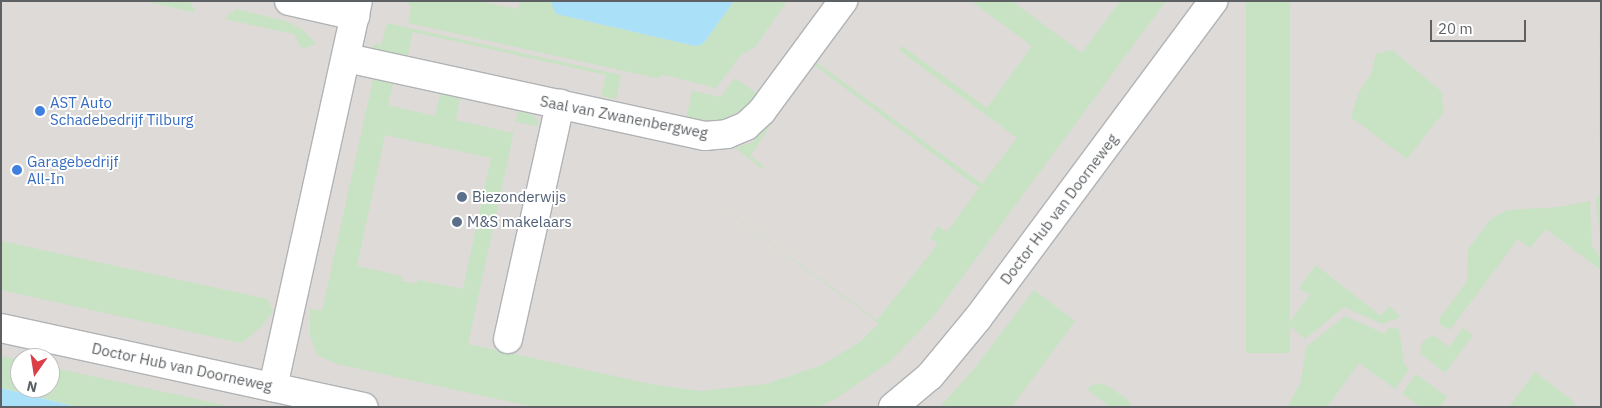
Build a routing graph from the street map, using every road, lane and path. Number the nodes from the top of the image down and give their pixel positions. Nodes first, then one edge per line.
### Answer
1 (288, 1) edge
2 (843, 1) edge
3 (1213, 1) edge
4 (356, 8) edge
5 (347, 58) junction
6 (560, 104) junction
7 (1, 328) edge
8 (508, 339) dead end
9 (273, 387) junction
10 (364, 407) edge
11 (893, 407) edge

1 - 4 street
2 - 6 street, Saal van Zwanenbergweg
3 - 11 street, Doctor Hub van Doorneweg
4 - 5 street
5 - 6 street, Saal van Zwanenbergweg
5 - 9 street
6 - 8 street
7 - 9 street, Doctor Hub van Doorneweg
9 - 10 street, Doctor Hub van Doorneweg

